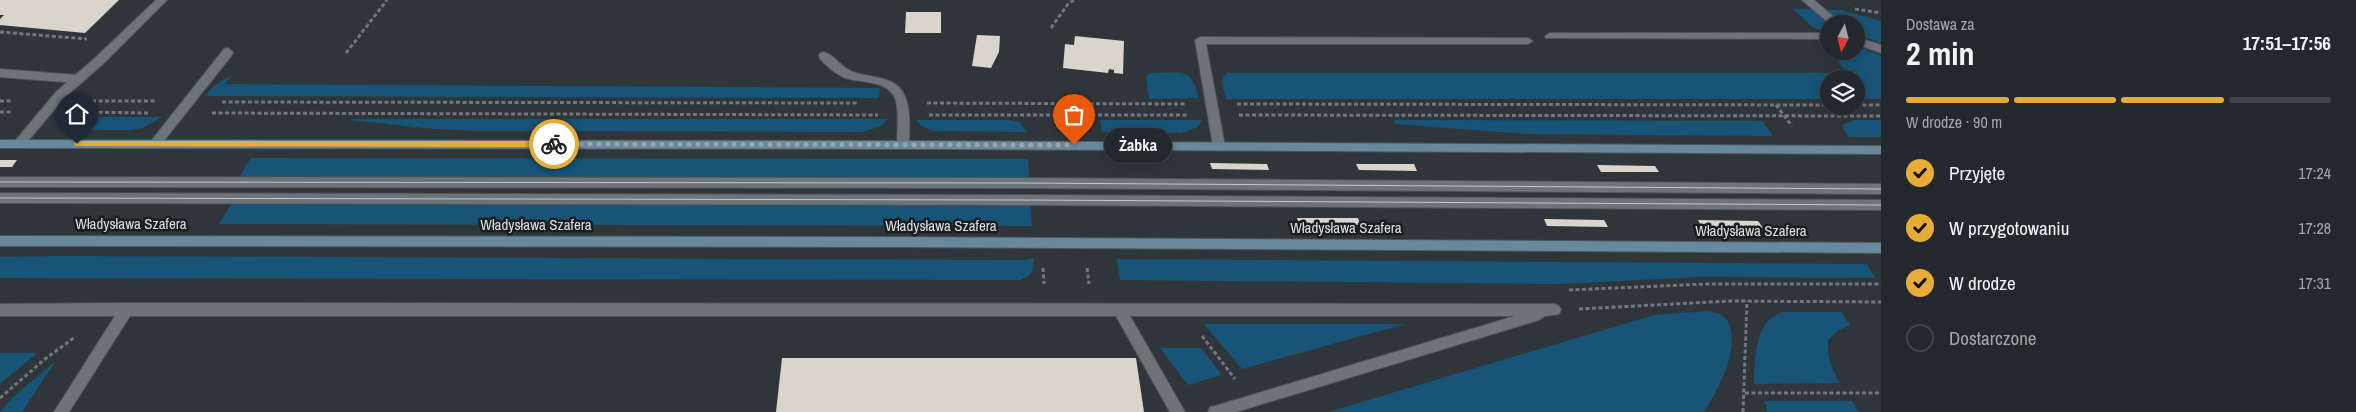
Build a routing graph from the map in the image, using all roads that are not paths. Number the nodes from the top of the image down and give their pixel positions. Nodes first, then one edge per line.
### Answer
1 (162, 0) edge
2 (1807, 0) edge
3 (1826, 15) edge
4 (1550, 36) dead end
5 (1820, 36) edge
6 (1528, 41) dead end
7 (1865, 43) edge
8 (1881, 49) edge
9 (228, 52) dead end
10 (824, 56) dead end
11 (0, 73) edge
12 (78, 79) junction
13 (0, 144) edge
14 (19, 144) junction
15 (154, 144) junction
16 (903, 145) junction
17 (1219, 146) junction
18 (1881, 150) edge
19 (0, 182) edge
20 (1881, 189) edge
21 (0, 198) edge
22 (1881, 205) edge
23 (0, 240) edge
24 (1881, 248) edge
25 (120, 309) junction
26 (1119, 309) junction
27 (0, 310) edge
28 (61, 412) edge
29 (1178, 412) edge
30 (1215, 412) edge

1 - 12 street
2 - 3 street
4 - 5 street
6 - 17 street
7 - 8 street
9 - 15 street
10 - 16 street
11 - 12 street
12 - 14 street
13 - 14 main road
14 - 15 main road
15 - 16 main road
16 - 17 main road
17 - 18 main road
19 - 20 street
21 - 22 street
23 - 24 main road, Władysława Szafera
25 - 26 street
25 - 27 street
25 - 28 street
26 - 29 street
26 - 30 street

